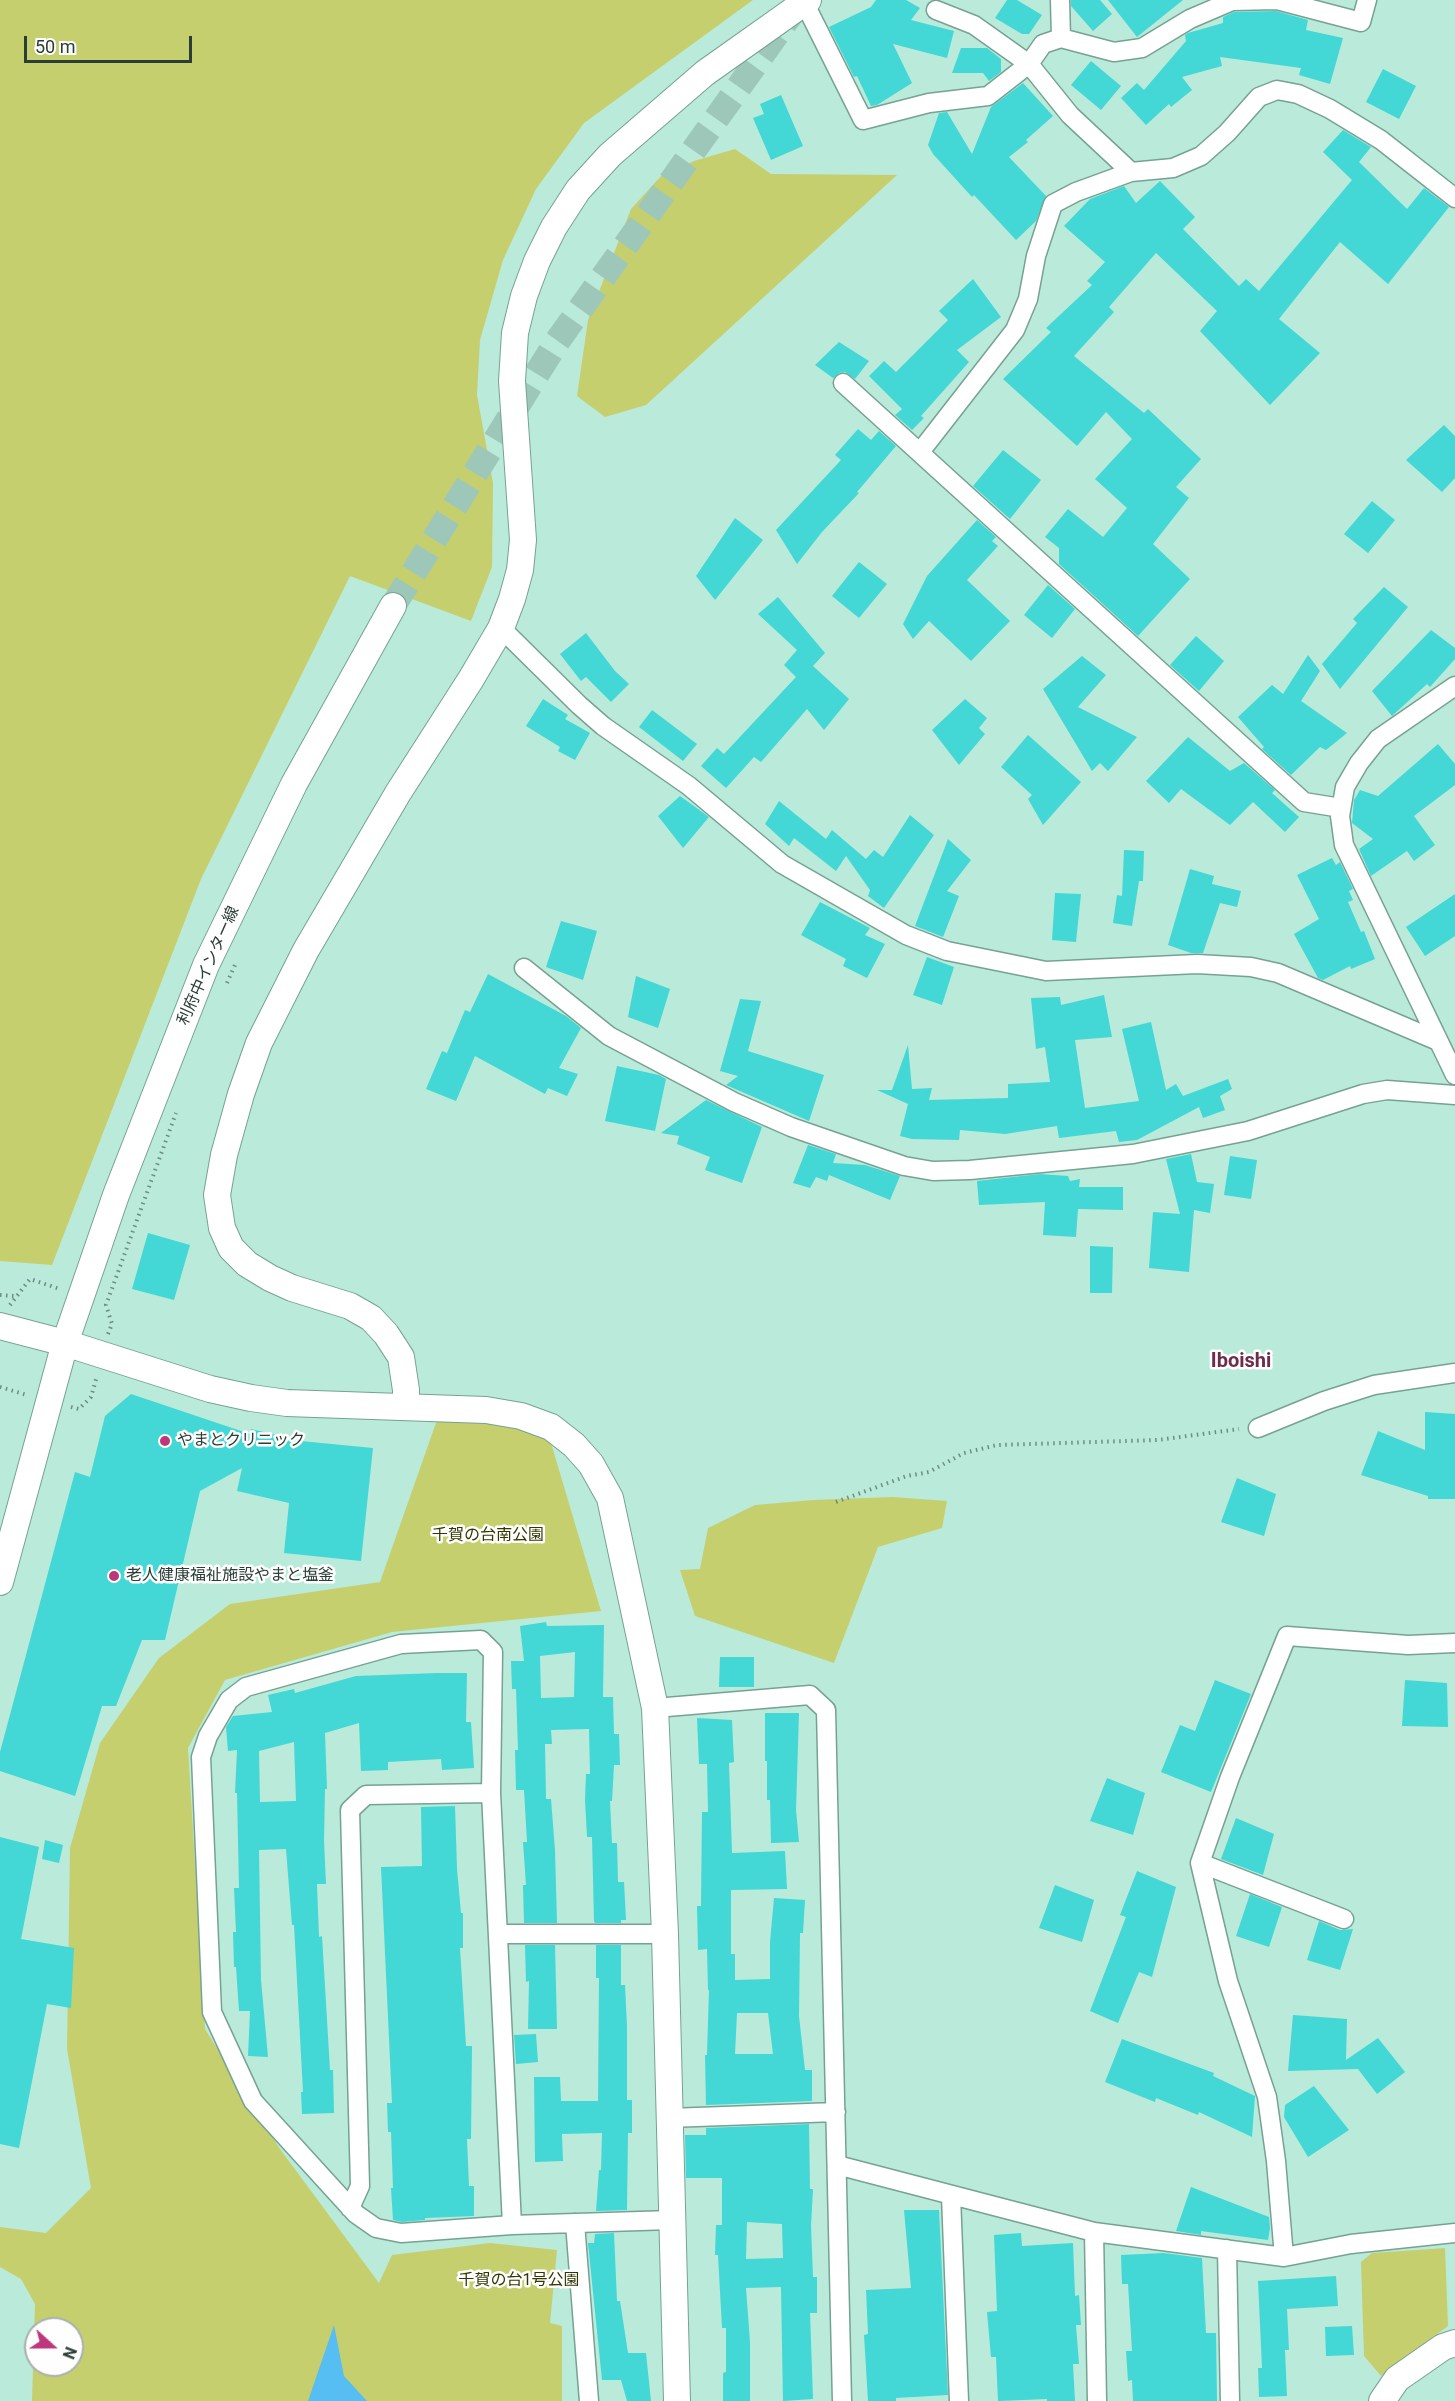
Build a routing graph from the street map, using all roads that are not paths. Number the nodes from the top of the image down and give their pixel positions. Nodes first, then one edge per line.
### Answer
1 (1060, 0) edge
2 (1367, 0) edge
3 (806, 1) edge
4 (936, 3) edge
5 (1214, 4) edge
6 (1061, 38) junction
7 (1029, 64) junction
8 (1131, 172) junction
9 (1455, 198) edge
10 (843, 383) dead end
11 (920, 452) junction
12 (393, 606) tunnel mouth
13 (501, 627) junction
14 (1455, 686) edge
15 (1341, 808) junction
16 (524, 968) dead end
17 (1438, 1041) junction
18 (1455, 1075) edge
19 (1455, 1095) edge
20 (3, 1320) edge
21 (65, 1343) junction
22 (1455, 1373) edge
23 (406, 1407) junction
24 (1258, 1428) road end
25 (0, 1582) edge
26 (1455, 1643) edge
27 (655, 1708) junction
28 (491, 1793) junction
29 (1200, 1863) junction
30 (1344, 1919) dead end
31 (499, 1934) junction
32 (664, 1934) junction
33 (836, 2112) junction
34 (669, 2118) junction
35 (837, 2165) junction
36 (951, 2196) junction
37 (350, 2208) junction
38 (672, 2220) junction
39 (575, 2223) junction
40 (512, 2225) junction
41 (1094, 2232) junction
42 (1455, 2233) edge
43 (1227, 2249) junction
44 (1284, 2257) junction
45 (1455, 2343) edge
46 (589, 2401) edge
47 (676, 2401) edge
48 (842, 2401) edge
49 (959, 2401) edge
50 (1097, 2401) edge
51 (1230, 2401) edge
52 (1382, 2401) edge

1 - 6 street
2 - 5 street
3 - 7 street
3 - 13 street
4 - 7 street
5 - 6 street
6 - 7 street
7 - 8 street
8 - 9 street
8 - 11 street
10 - 11 street
11 - 15 street
12 - 21 street, 利府中インター線
13 - 17 street
13 - 23 street
14 - 15 street
15 - 17 street
16 - 19 street
17 - 18 street
20 - 21 street
21 - 23 street
21 - 25 street, 利府中インター線
22 - 24 street
23 - 27 street
26 - 29 street
27 - 32 street
27 - 33 street
28 - 31 street
28 - 37 street
28 - 37 street
29 - 30 street
29 - 44 street
31 - 32 street
31 - 40 street
32 - 34 street
33 - 34 street
33 - 35 street
34 - 38 street
35 - 36 street
35 - 48 street
36 - 41 street
36 - 49 street
37 - 40 street
38 - 39 street
38 - 47 street
39 - 40 street
39 - 46 street
41 - 43 street
41 - 50 street
42 - 44 street
43 - 44 street
43 - 51 street
45 - 52 street

